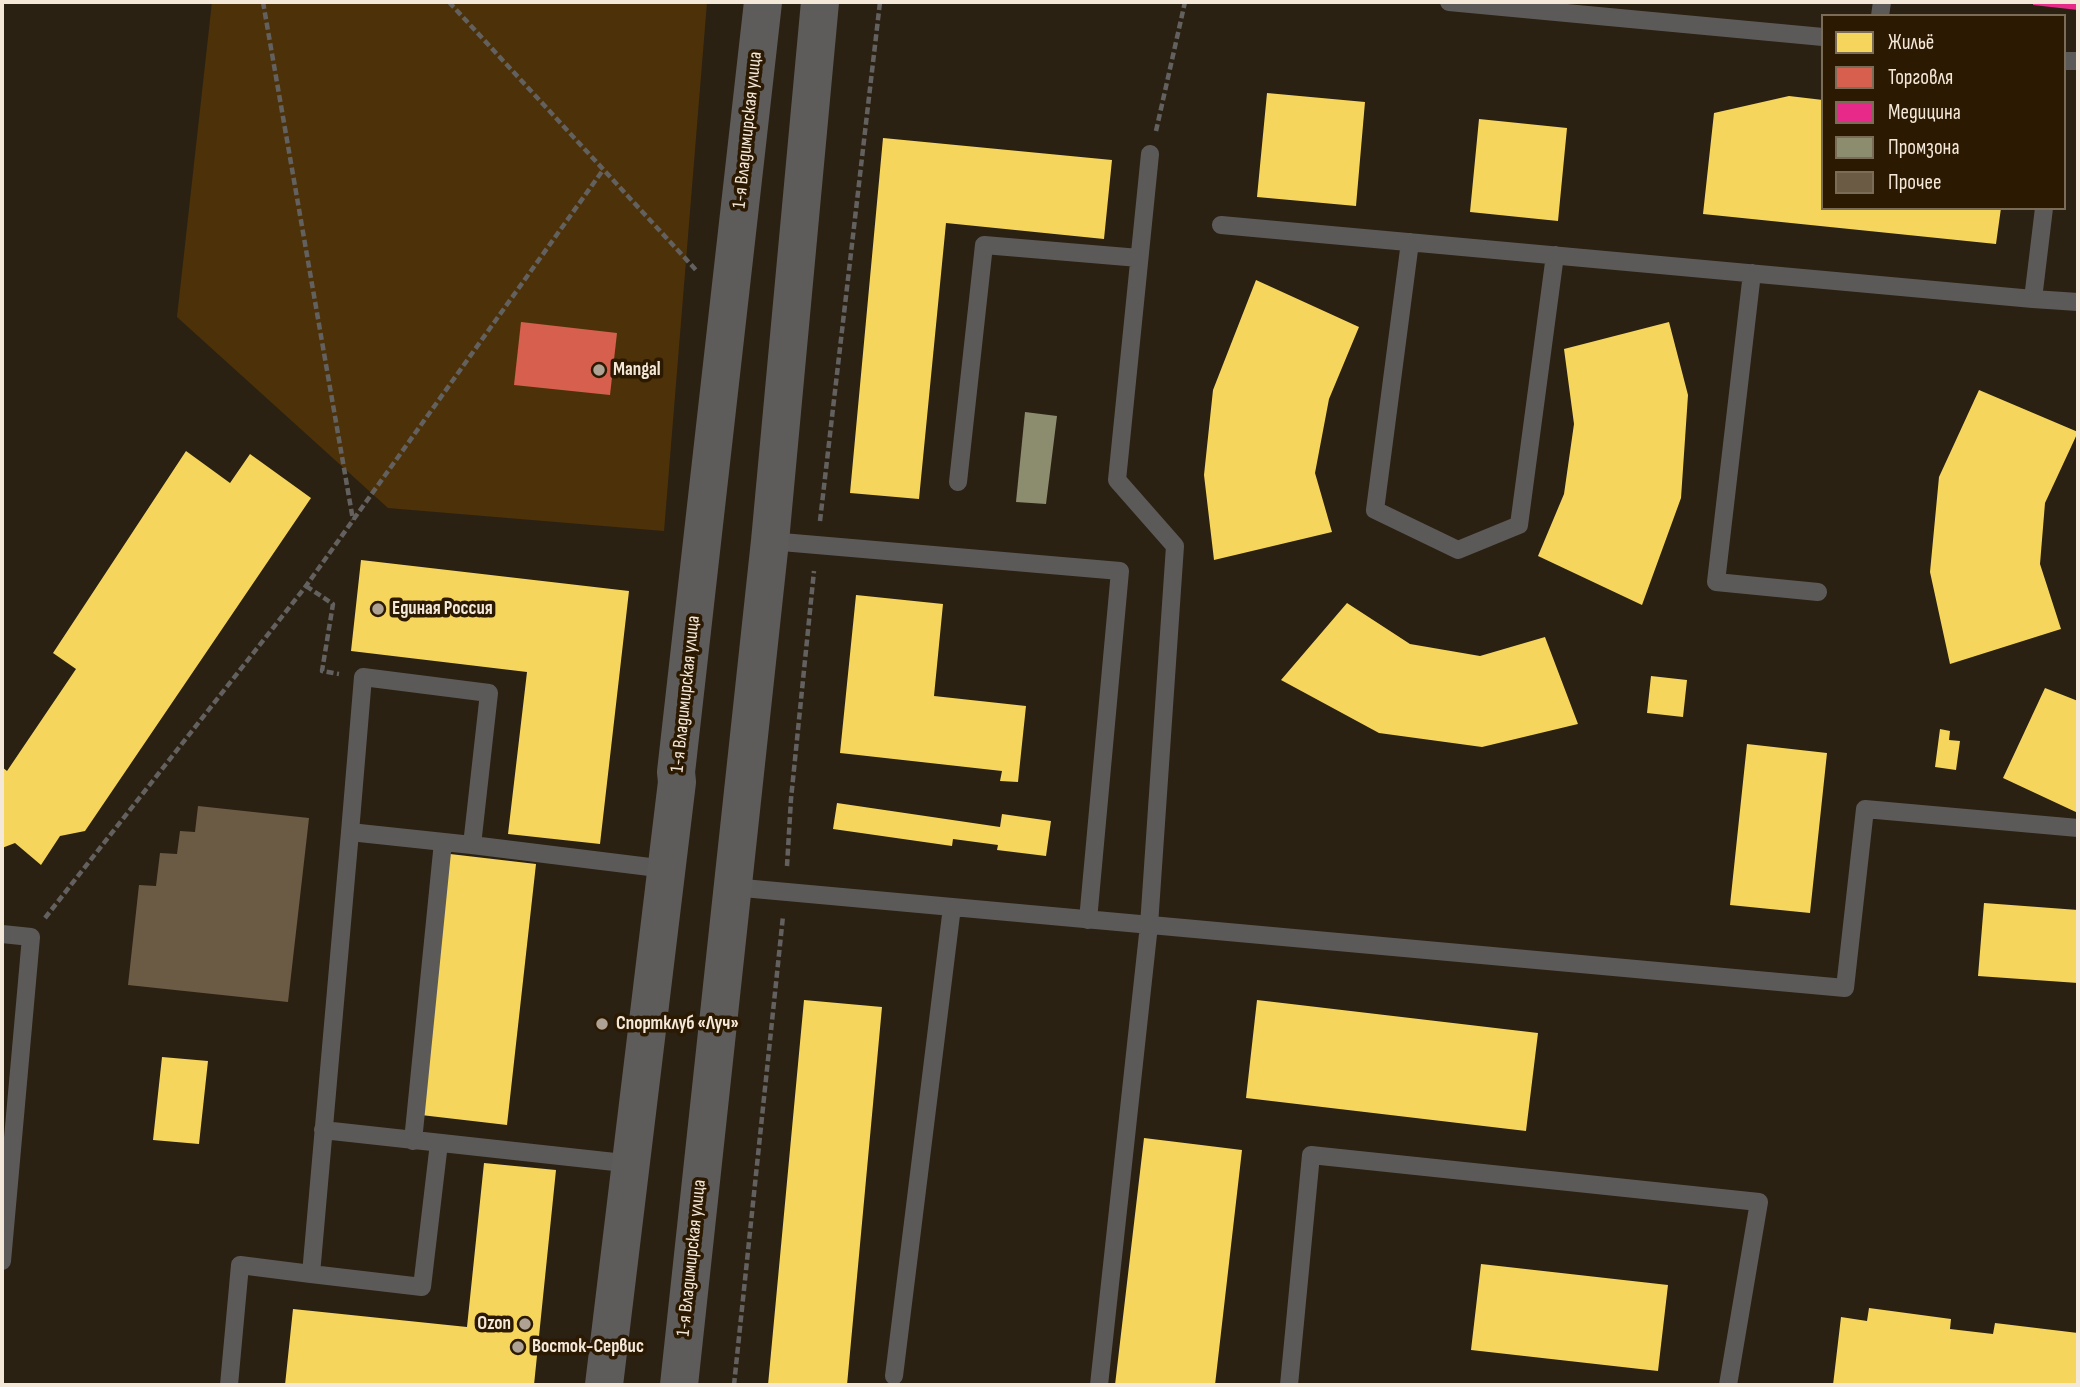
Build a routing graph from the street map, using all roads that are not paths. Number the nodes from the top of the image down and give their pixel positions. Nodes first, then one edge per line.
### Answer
1 (763, 2) edge
2 (820, 2) edge
3 (1449, 2) edge
4 (1821, 37) edge
5 (1150, 154) road end
6 (2044, 210) edge
7 (1222, 225) dead end
8 (1410, 242) junction
9 (1555, 255) junction
10 (1139, 258) junction
11 (1752, 273) junction
12 (2033, 299) junction
13 (2078, 302) edge
14 (958, 482) dead end
15 (770, 541) junction
16 (1818, 592) dead end
17 (2078, 828) edge
18 (350, 832) junction
19 (443, 842) junction
20 (472, 845) junction
21 (666, 869) junction
22 (733, 887) junction
23 (952, 907) junction
24 (1088, 919) junction
25 (1149, 925) junction
26 (2, 934) edge
27 (323, 1130) junction
28 (413, 1141) junction
29 (439, 1143) junction
30 (633, 1164) junction
31 (2, 1261) edge
32 (310, 1274) junction
33 (894, 1376) dead end
34 (229, 1385) edge
35 (604, 1385) edge
36 (678, 1385) edge
37 (1099, 1385) edge
38 (1289, 1385) edge
39 (1728, 1385) edge

1 - 21 main road, 1-я Владимирская улица
2 - 15 main road, 1-я Владимирская улица
3 - 4 lane
5 - 10 lane
6 - 12 lane
7 - 8 lane
8 - 9 lane
8 - 9 lane
9 - 11 lane
10 - 14 lane
10 - 25 lane
11 - 12 lane
11 - 16 lane
12 - 13 lane
15 - 22 main road, 1-я Владимирская улица
15 - 24 lane
17 - 25 lane
18 - 19 lane
18 - 20 lane
18 - 27 lane
19 - 20 lane
19 - 28 lane
20 - 21 lane
21 - 30 main road, 1-я Владимирская улица
22 - 23 lane
22 - 36 main road, 1-я Владимирская улица
23 - 24 lane
23 - 33 lane
24 - 25 lane
25 - 37 lane
26 - 31 lane
27 - 28 lane
27 - 32 lane
28 - 29 lane
29 - 30 lane
29 - 32 lane
30 - 35 main road, 1-я Владимирская улица
32 - 34 lane
38 - 39 lane

